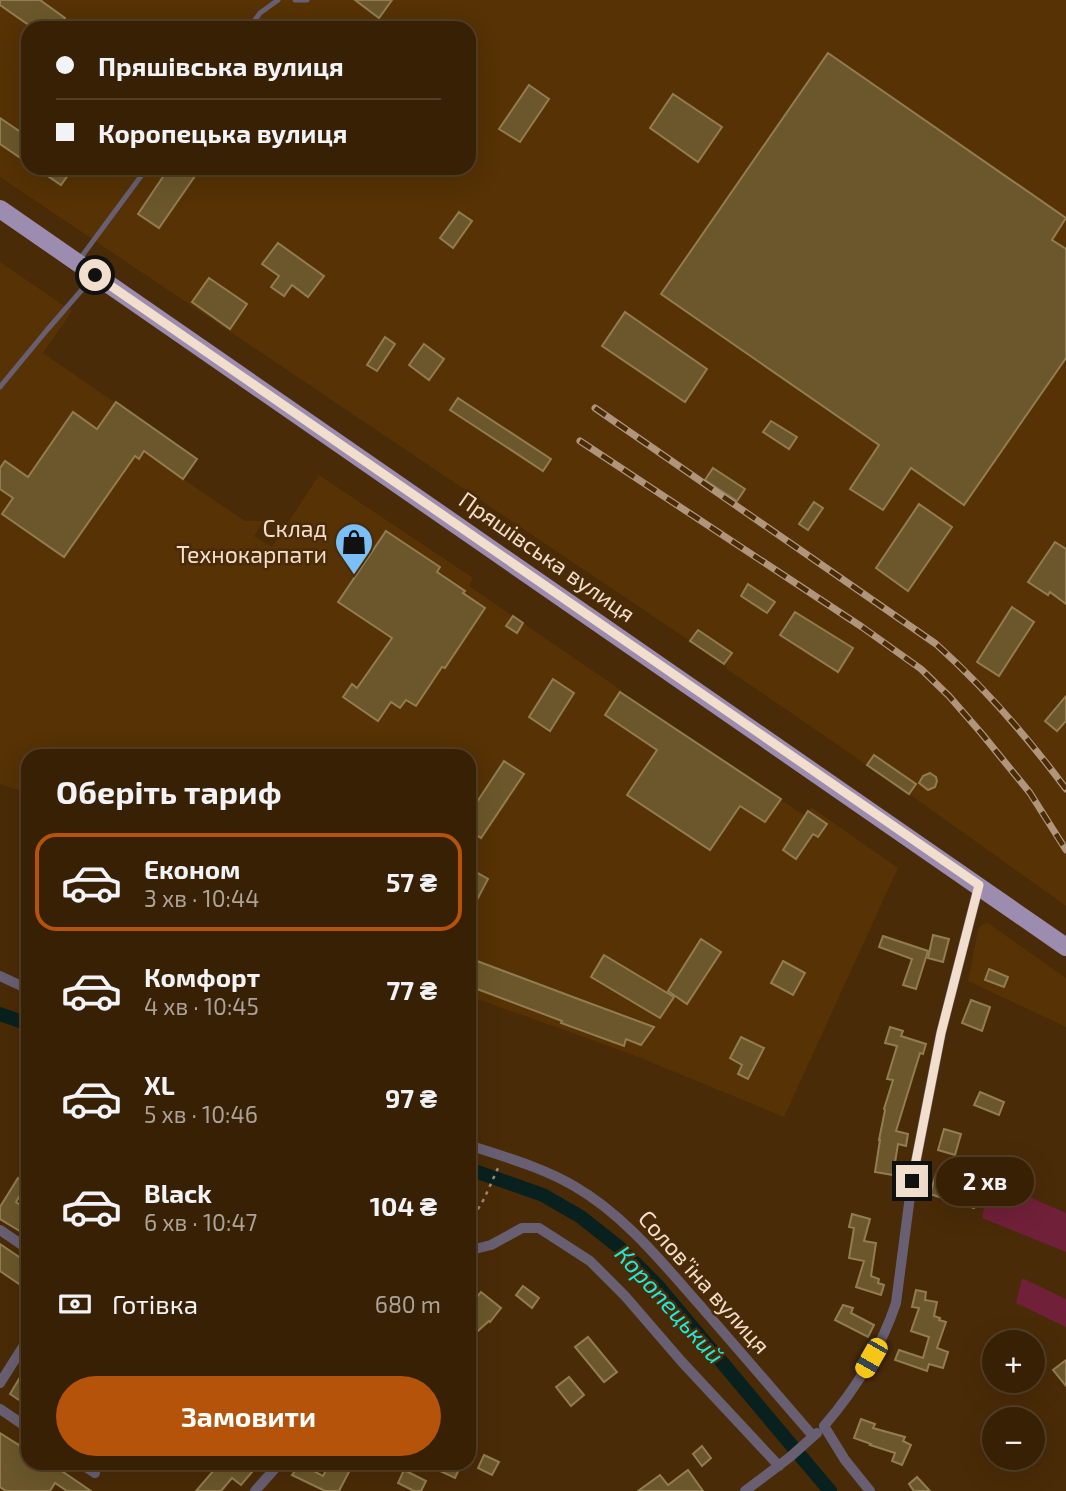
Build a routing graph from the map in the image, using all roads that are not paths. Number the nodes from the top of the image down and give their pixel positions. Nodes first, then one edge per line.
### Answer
1 (278, 0) edge
2 (295, 0) edge
3 (307, 0) edge
4 (254, 21) edge
5 (142, 175) edge
6 (0, 209) edge
7 (78, 263) junction
8 (95, 275) junction
9 (0, 387) edge
10 (979, 885) junction
11 (1066, 947) edge
12 (0, 976) edge
13 (21, 986) edge
14 (476, 1147) edge
15 (0, 1230) edge
16 (21, 1244) edge
17 (476, 1249) edge
18 (21, 1350) edge
19 (0, 1383) edge
20 (0, 1409) edge
21 (21, 1423) edge
22 (824, 1426) junction
23 (813, 1436) junction
24 (779, 1466) junction
25 (90, 1470) edge
26 (274, 1470) edge
27 (95, 1473) dead end
28 (256, 1491) edge
29 (745, 1491) edge
30 (870, 1491) edge

1 - 4 lane
2 - 3 lane
5 - 7 lane
6 - 7 main road, Пряшівська вулиця
7 - 8 main road, Пряшівська вулиця
8 - 9 lane
8 - 10 main road, Пряшівська вулиця
10 - 11 main road, Пряшівська вулиця
10 - 22 street
12 - 13 street
14 - 23 street, Соловʼїна вулиця
15 - 16 street
17 - 24 street
18 - 19 street
20 - 21 street
22 - 23 street
22 - 30 street
23 - 24 street
24 - 29 street
25 - 27 street
26 - 28 street

